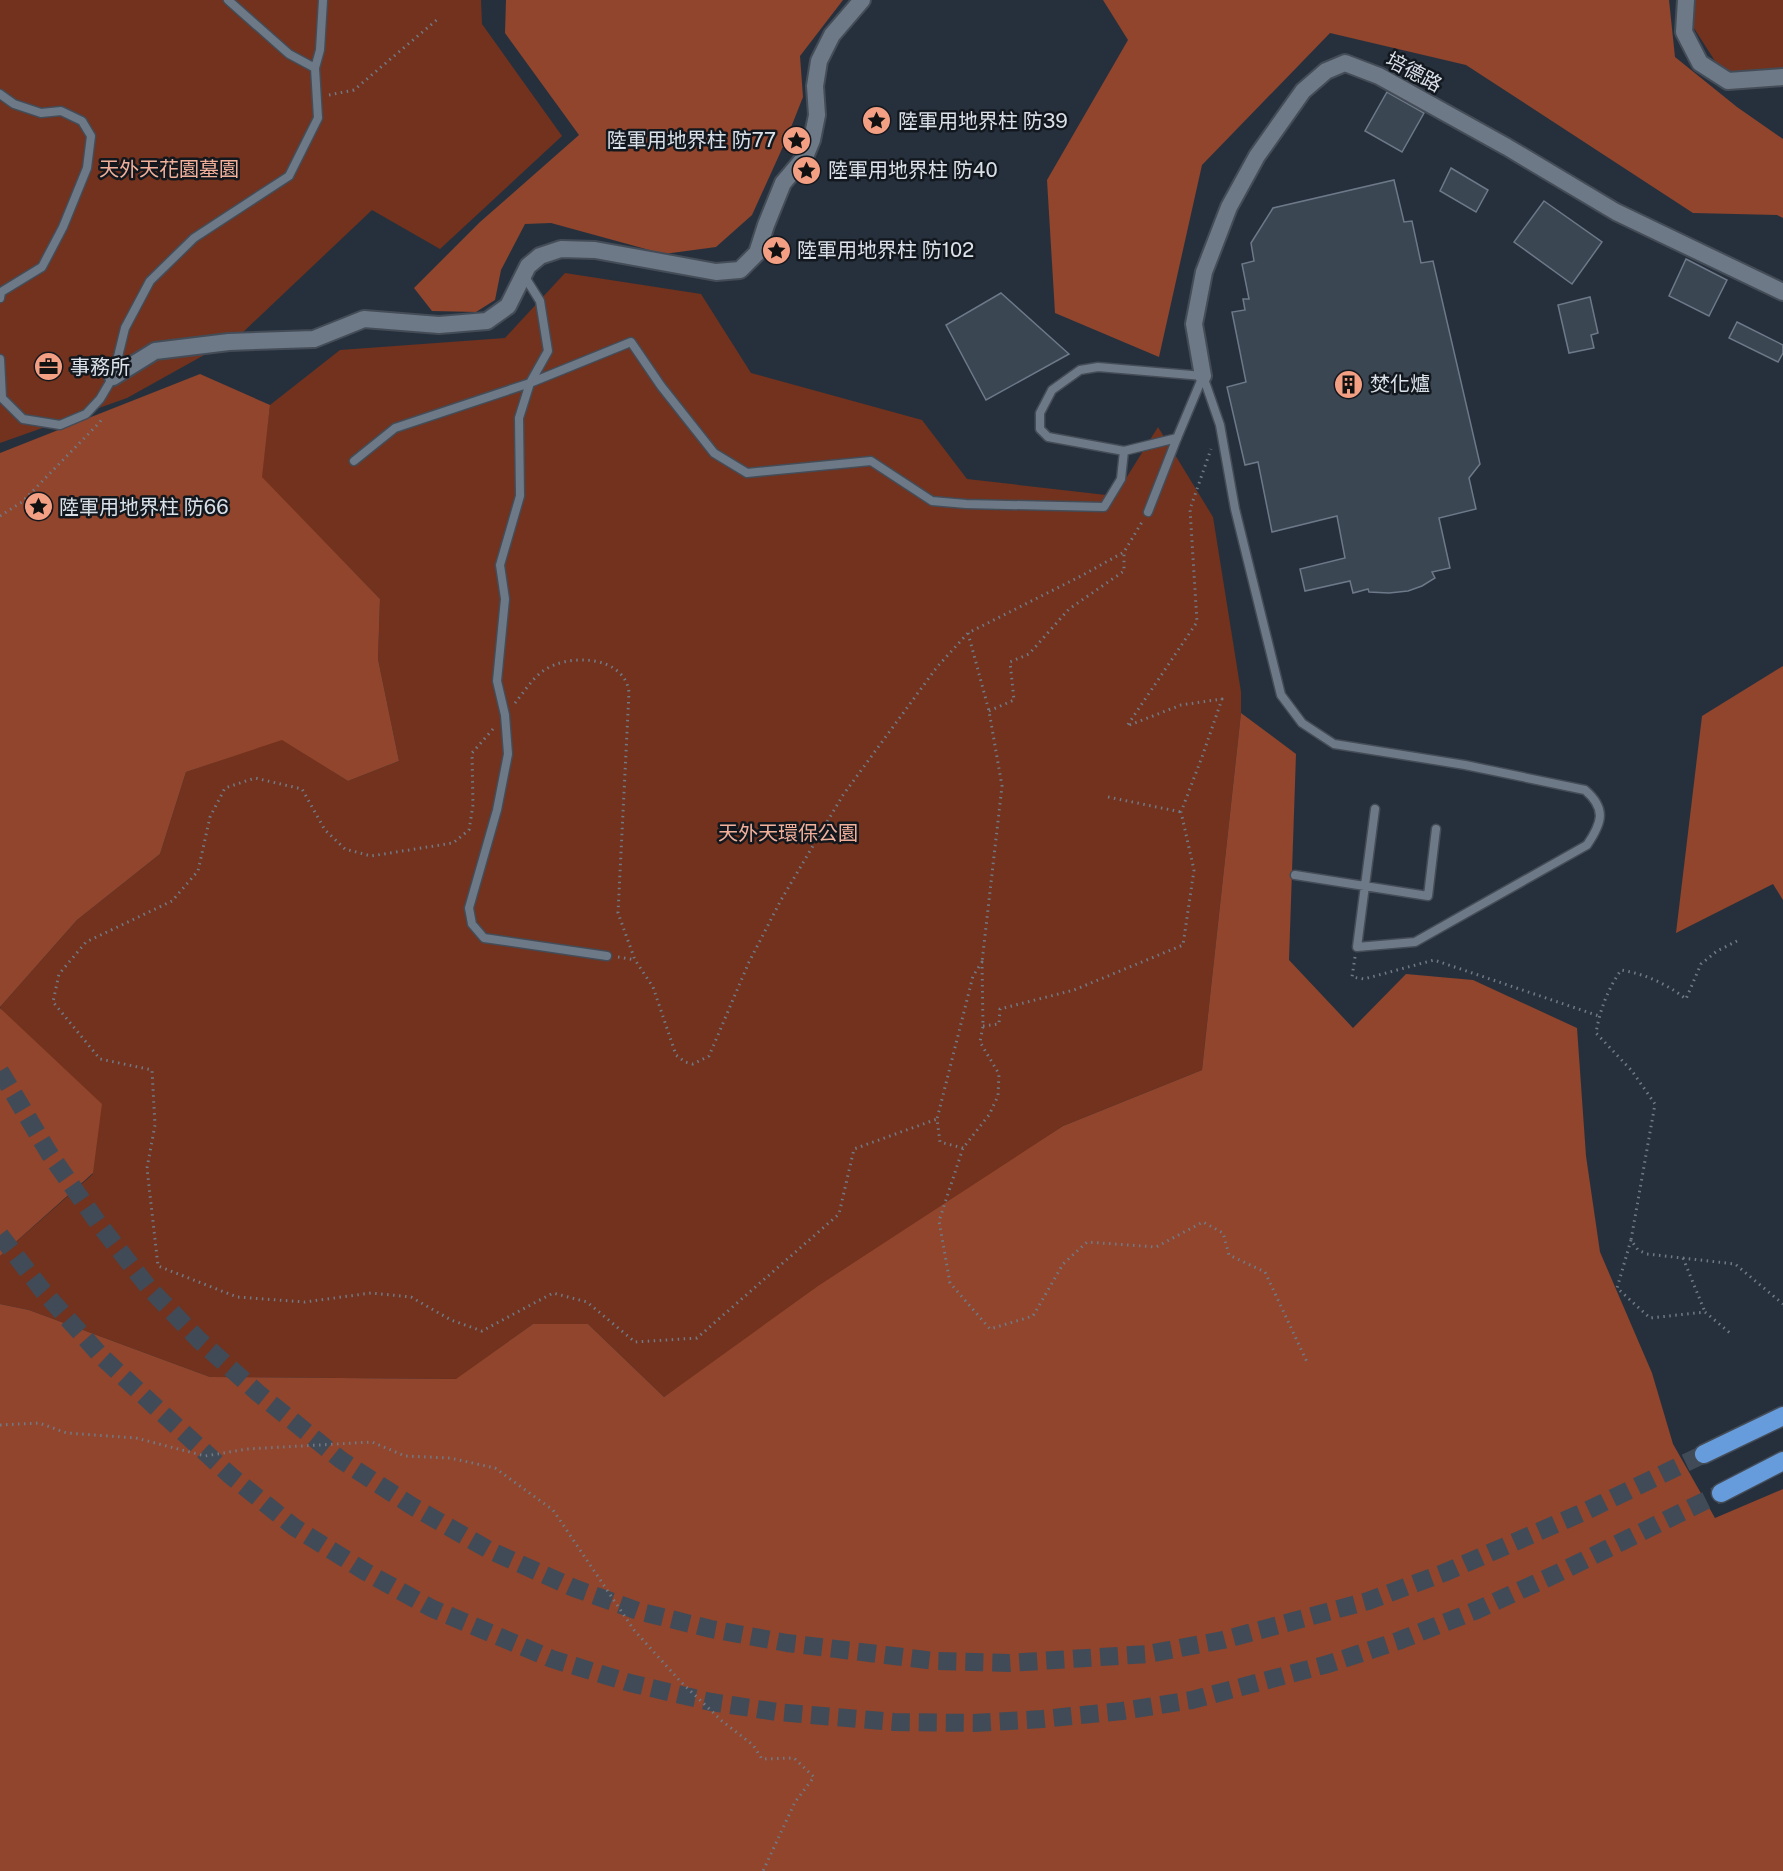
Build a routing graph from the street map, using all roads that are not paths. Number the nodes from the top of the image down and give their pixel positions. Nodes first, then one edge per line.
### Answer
1 (228, 0) edge
2 (322, 0) edge
3 (862, 0) edge
4 (1686, 0) edge
5 (315, 68) junction
6 (1783, 77) edge
7 (0, 94) edge
8 (523, 273) junction
9 (1783, 292) edge
10 (0, 298) edge
11 (0, 359) edge
12 (1203, 376) junction
13 (113, 378) junction
14 (530, 383) junction
15 (1177, 438) junction
16 (1124, 451) junction
17 (354, 461) dead end
18 (1148, 512) road end
19 (1375, 809) dead end
20 (1436, 828) dead end
21 (1295, 875) dead end
22 (1365, 886) junction
23 (607, 956) dead end
24 (1783, 1416) edge
25 (1704, 1454) tunnel mouth
26 (1783, 1461) edge
27 (1721, 1492) tunnel mouth

1 - 5 lane
2 - 5 lane
3 - 8 street
4 - 6 street
5 - 13 lane
7 - 10 lane
8 - 13 street
8 - 14 lane
9 - 12 street, 培德路
11 - 13 lane
12 - 15 lane
12 - 16 lane
12 - 22 lane
14 - 16 lane
14 - 17 lane
14 - 23 lane
15 - 16 lane
15 - 18 lane
19 - 22 lane
20 - 22 lane
21 - 22 lane
24 - 25 highway
26 - 27 highway

